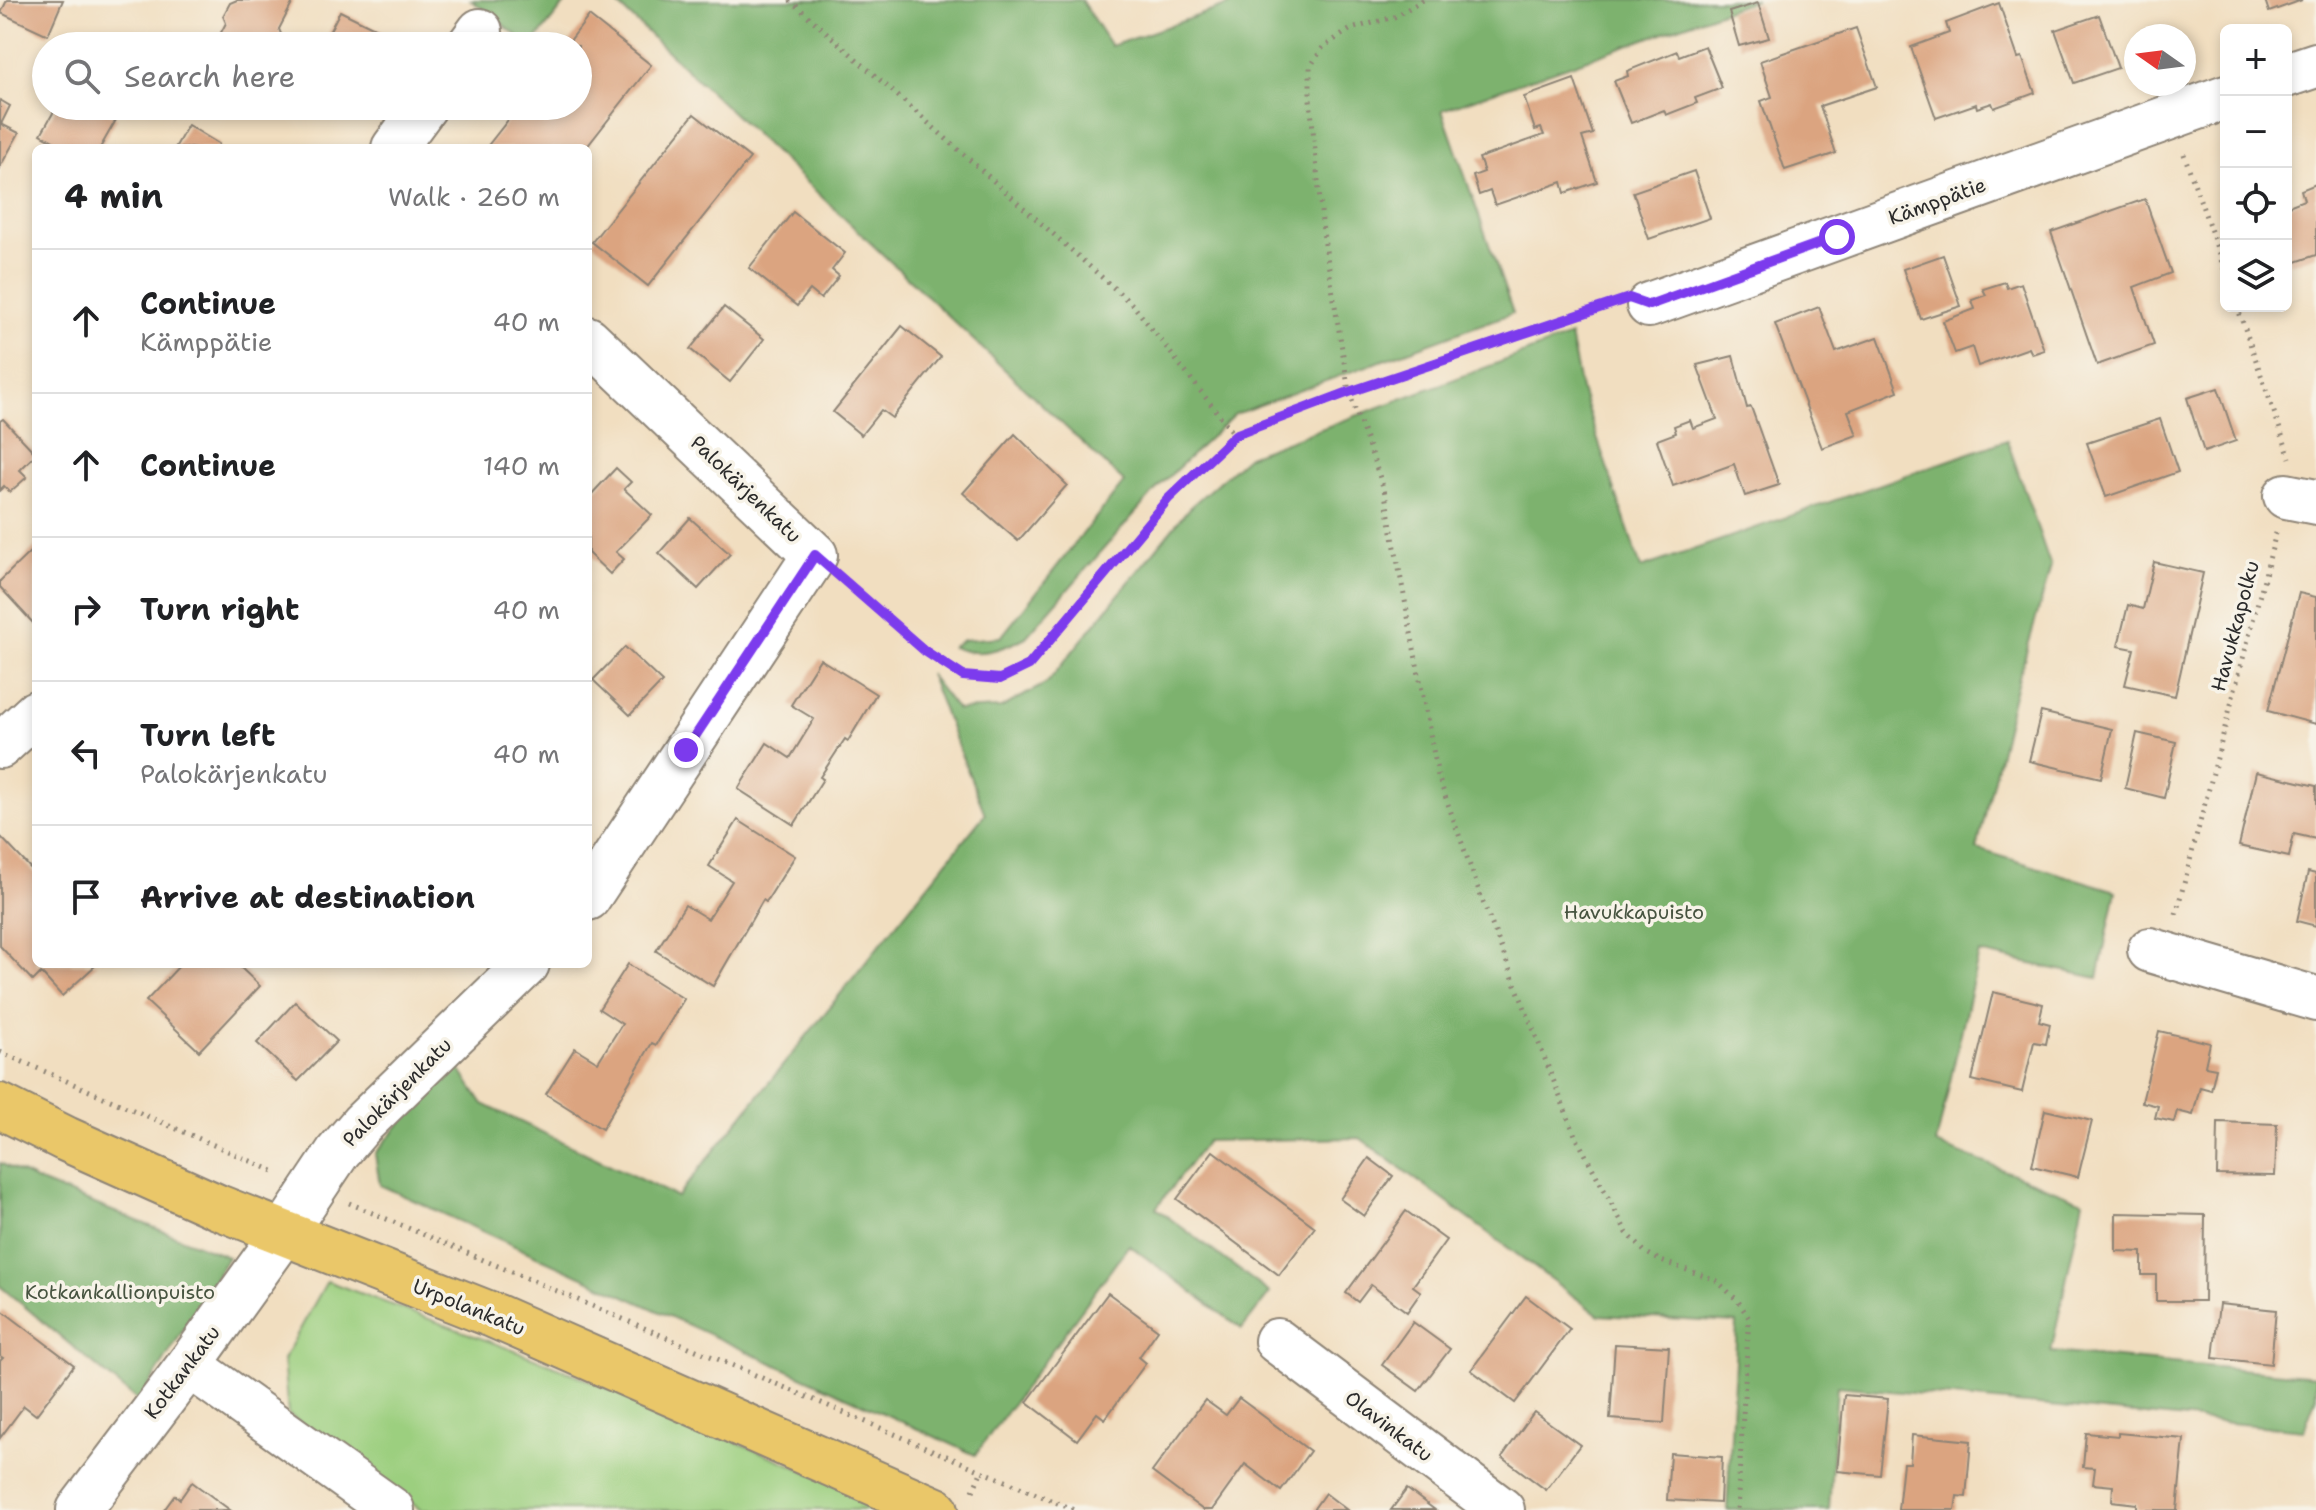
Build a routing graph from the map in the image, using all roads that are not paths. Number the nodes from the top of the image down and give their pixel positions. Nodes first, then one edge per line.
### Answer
1 (2316, 65) edge
2 (2292, 73) edge
3 (2220, 99) edge
4 (415, 120) edge
5 (397, 144) edge
6 (1649, 305) road end
7 (592, 343) edge
8 (32, 717) edge
9 (0, 746) edge
10 (592, 892) edge
11 (2150, 950) road end
12 (523, 968) edge
13 (2316, 999) edge
14 (0, 1106) edge
15 (284, 1233) junction
16 (1277, 1341) dead end
17 (189, 1365) junction
18 (79, 1510) edge
19 (392, 1510) edge
20 (936, 1510) edge
21 (1502, 1510) edge

1 - 2 street
3 - 6 street, Kämppätie
4 - 5 street
7 - 10 street, Palokärjenkatu
8 - 9 street
11 - 13 street
12 - 15 street, Palokärjenkatu
14 - 15 main road, Urpolankatu
15 - 17 street, Kotkankatu
15 - 20 main road, Urpolankatu
16 - 21 street, Olavinkatu
17 - 18 street, Kotkankatu
17 - 19 street

